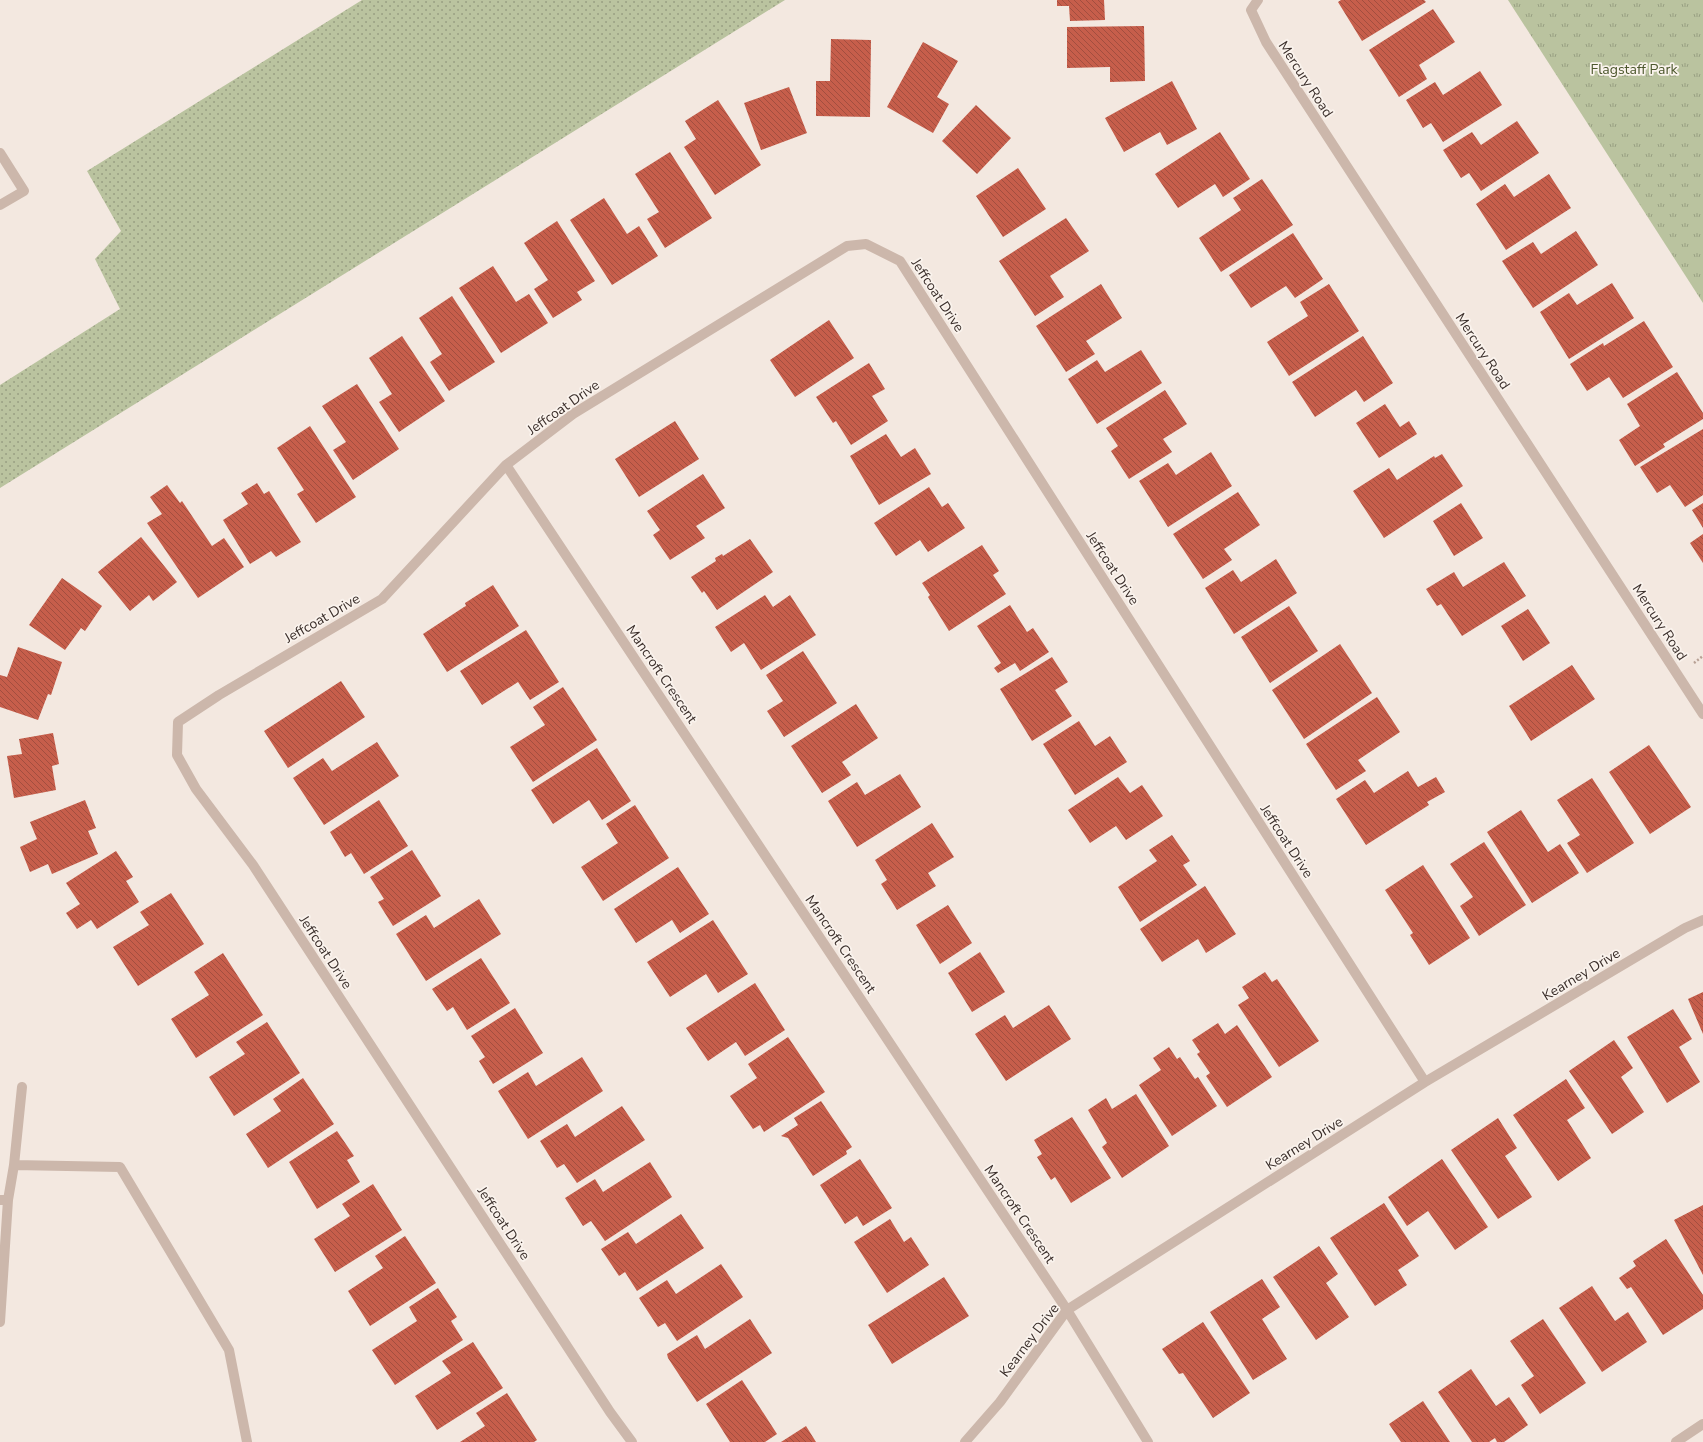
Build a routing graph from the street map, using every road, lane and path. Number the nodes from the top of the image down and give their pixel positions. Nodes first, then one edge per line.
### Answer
1 (1258, 0) edge
2 (0, 153) edge
3 (0, 205) edge
4 (506, 465) junction
5 (1703, 714) edge
6 (1703, 920) edge
7 (1425, 1082) junction
8 (22, 1087) dead end
9 (14, 1165) junction
10 (4, 1200) edge
11 (1067, 1310) junction
12 (0, 1322) edge
13 (1703, 1424) edge
14 (247, 1442) edge
15 (632, 1442) edge
16 (965, 1442) edge
17 (1148, 1442) edge
18 (1676, 1442) edge

1 - 5 street, Mercury Road
2 - 3 street
4 - 7 street, Jeffcoat Drive
4 - 11 street, Mancroft Crescent
4 - 15 street, Jeffcoat Drive
6 - 7 street, Kearney Drive
7 - 11 street, Kearney Drive
8 - 9 street
9 - 10 street
9 - 14 street
10 - 12 street
11 - 16 street, Kearney Drive
11 - 17 street, Mancroft Crescent
13 - 18 street

